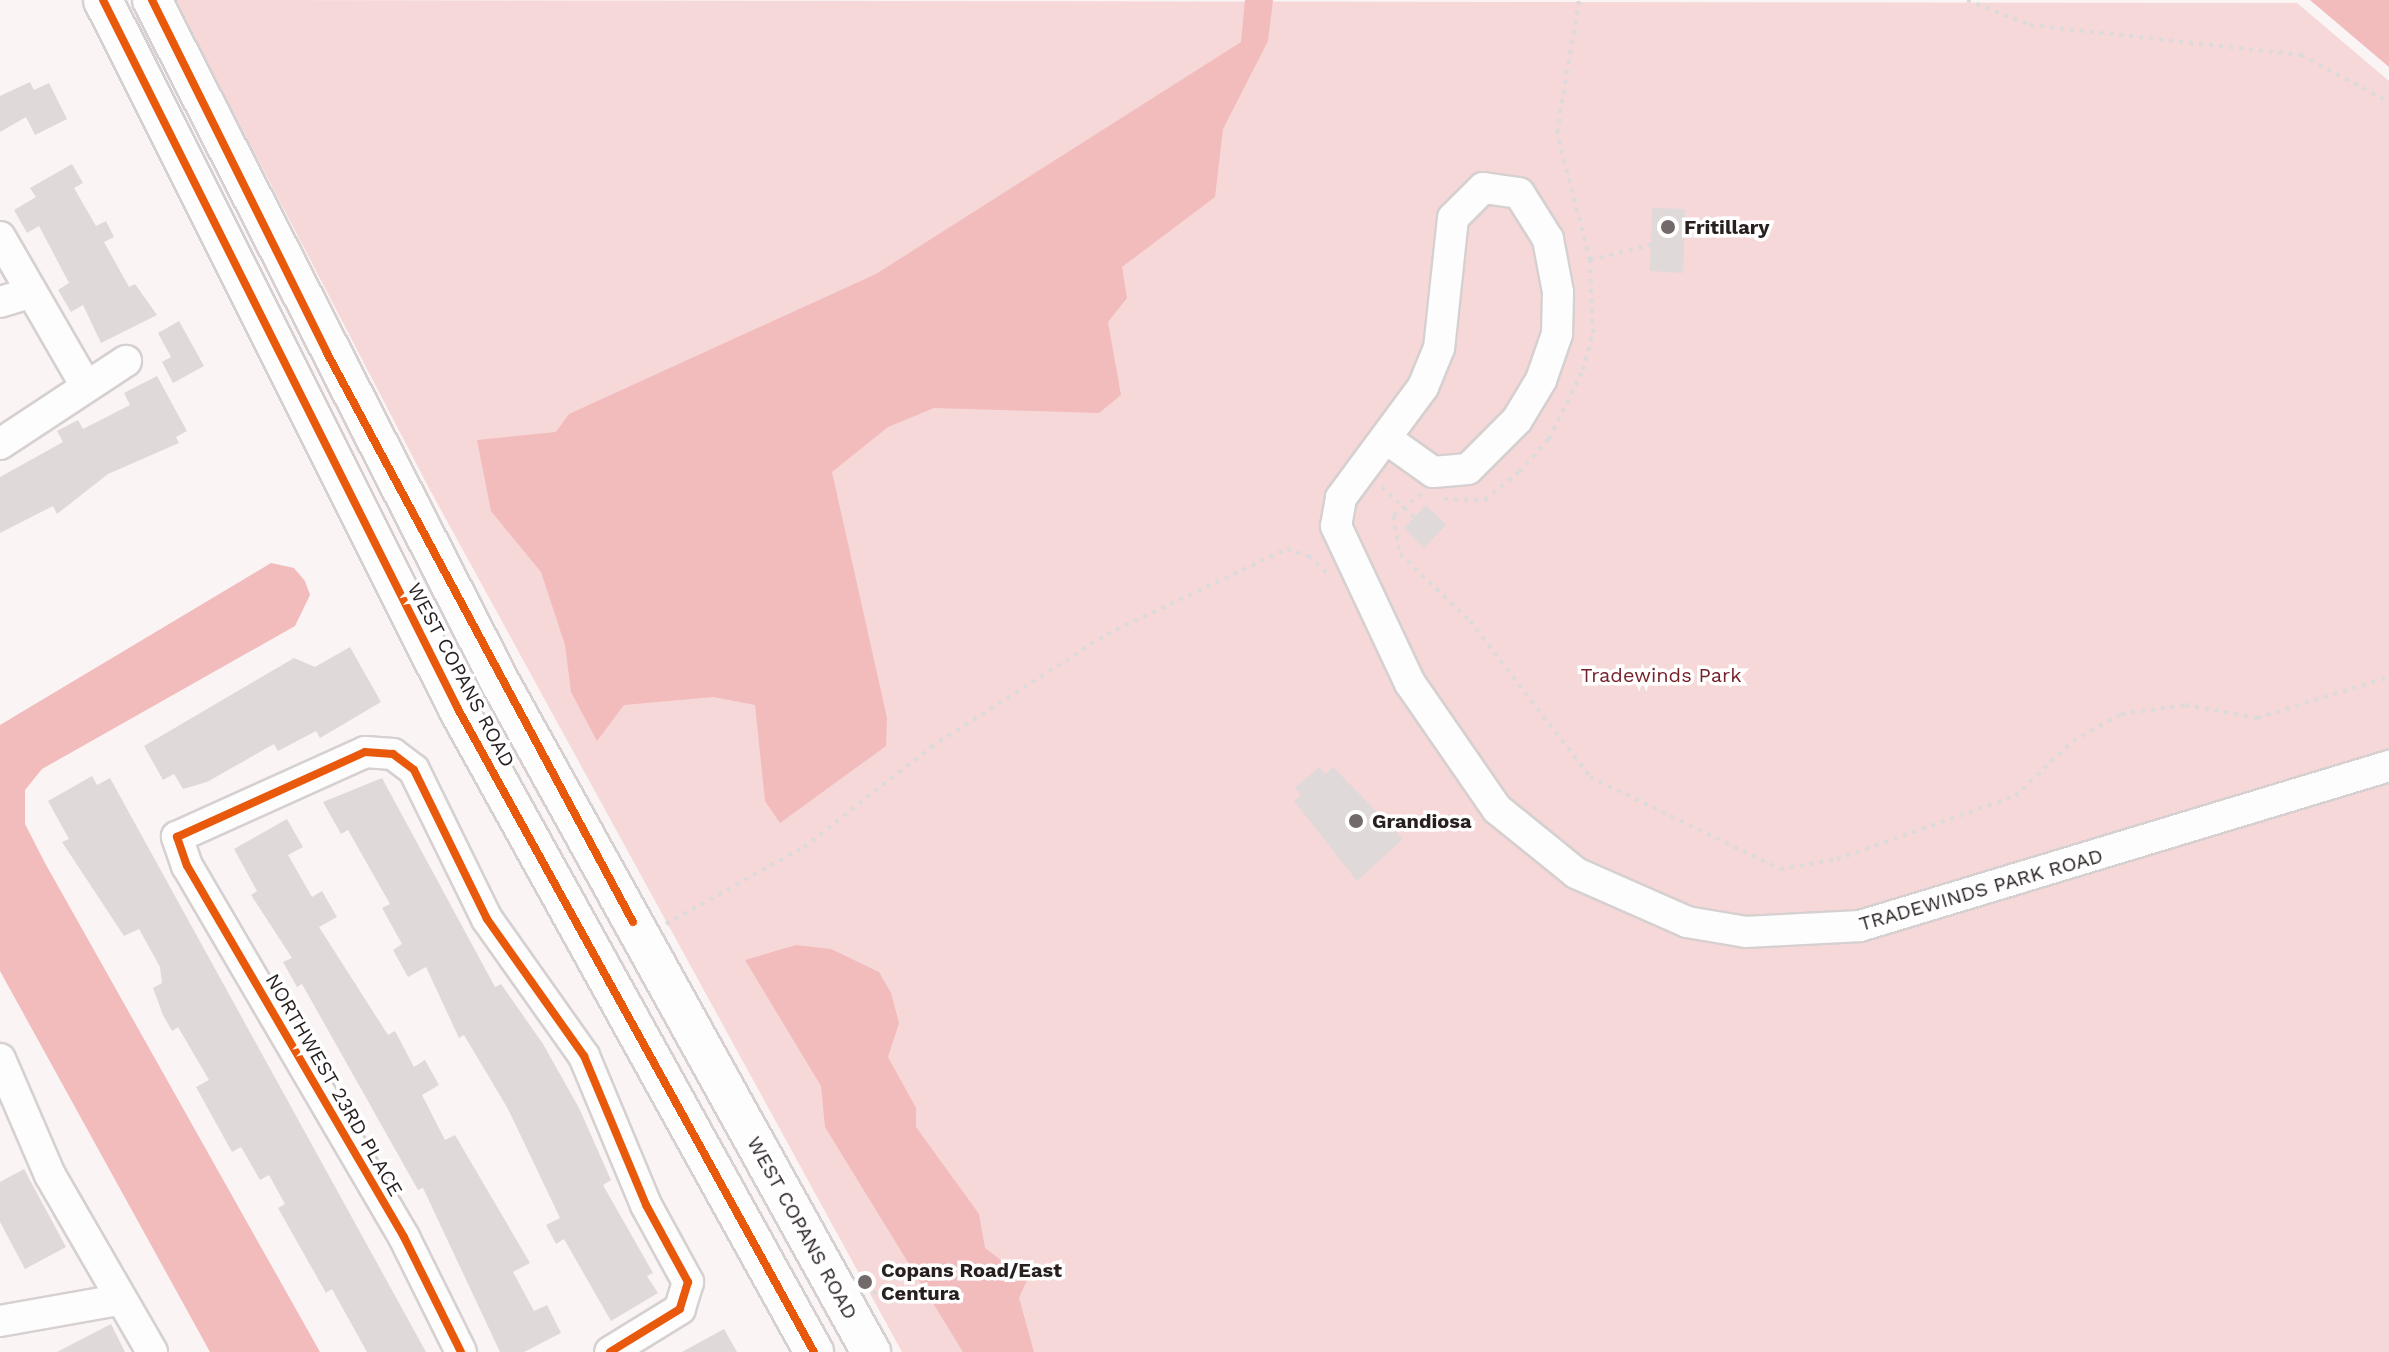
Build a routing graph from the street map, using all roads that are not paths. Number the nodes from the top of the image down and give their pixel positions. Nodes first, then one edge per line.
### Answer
1 (103, 0) edge
2 (152, 0) edge
3 (0, 237) edge
4 (29, 293) junction
5 (0, 302) edge
6 (126, 361) dead end
7 (86, 386) junction
8 (1388, 440) junction
9 (0, 444) edge
10 (2389, 766) edge
11 (593, 851) junction
12 (550, 875) junction
13 (0, 1059) edge
14 (118, 1300) junction
15 (0, 1321) edge
16 (152, 1352) edge
17 (461, 1352) edge
18 (610, 1352) edge
19 (814, 1352) edge
20 (871, 1352) edge

1 - 12 main road, WEST COPANS ROAD
2 - 11 main road, WEST COPANS ROAD
3 - 4 street
4 - 5 street
4 - 7 street
6 - 7 street
7 - 9 street
8 - 8 street, TRADEWINDS PARK ROAD
8 - 10 street, TRADEWINDS PARK ROAD
11 - 12 main road
11 - 20 main road, WEST COPANS ROAD
12 - 19 main road, WEST COPANS ROAD
13 - 14 street
14 - 15 street
14 - 16 street
17 - 18 street, NORTHWEST 23RD PLACE

